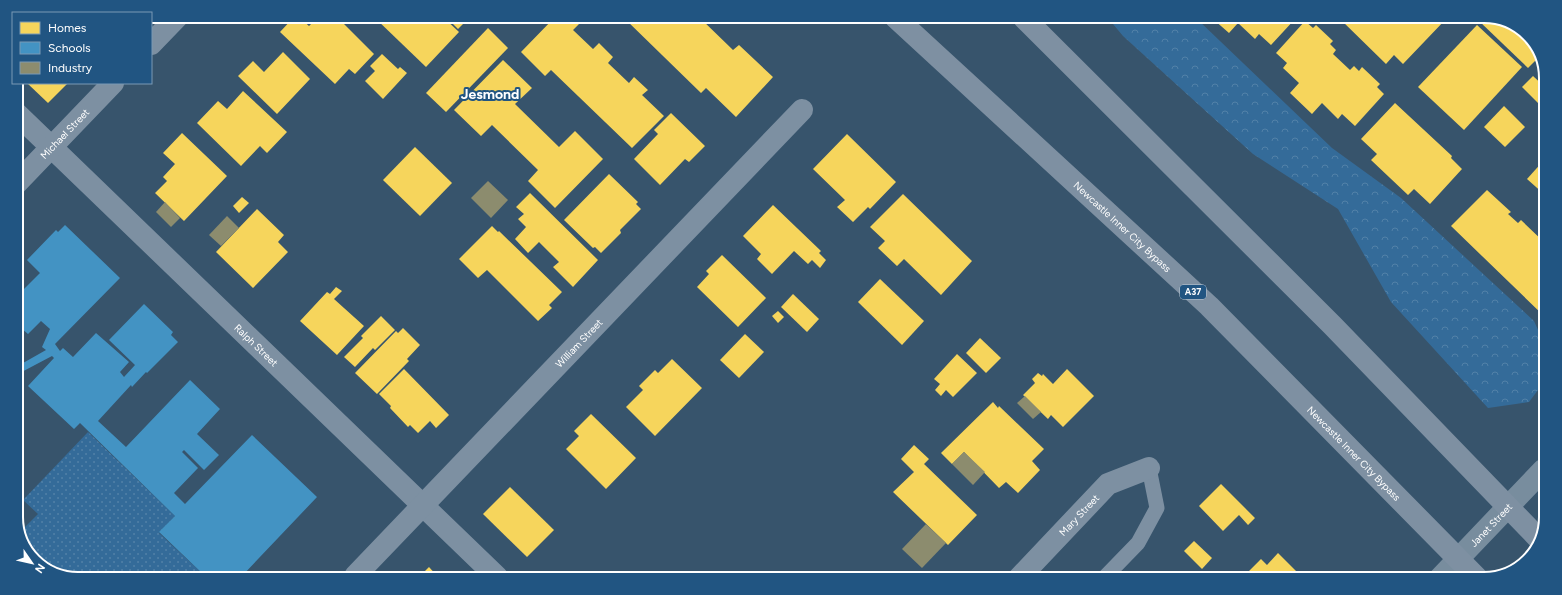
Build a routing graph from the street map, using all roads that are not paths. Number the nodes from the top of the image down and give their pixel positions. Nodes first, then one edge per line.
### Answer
1 (171, 23) edge
2 (901, 23) edge
3 (1029, 23) edge
4 (152, 43) edge
5 (112, 84) edge
6 (802, 110) dead end
7 (23, 120) edge
8 (51, 148) junction
9 (23, 177) edge
10 (1149, 468) joint
11 (1539, 474) edge
12 (424, 506) junction
13 (1536, 536) edge
14 (359, 572) edge
15 (492, 572) edge
16 (1025, 572) edge
17 (1110, 572) edge
18 (1446, 572) edge
19 (1471, 572) edge

1 - 4 street
2 - 19 highway, Newcastle Inner City Bypass / A37
3 - 13 highway
5 - 8 street, Michael Street
6 - 12 street, William Street
7 - 8 street, Ralph Street
8 - 9 street, Michael Street
8 - 12 street, Ralph Street
10 - 16 street, Mary Street
10 - 17 lane
11 - 18 street, Janet Street
12 - 14 street, William Street
12 - 15 street, Ralph Street

